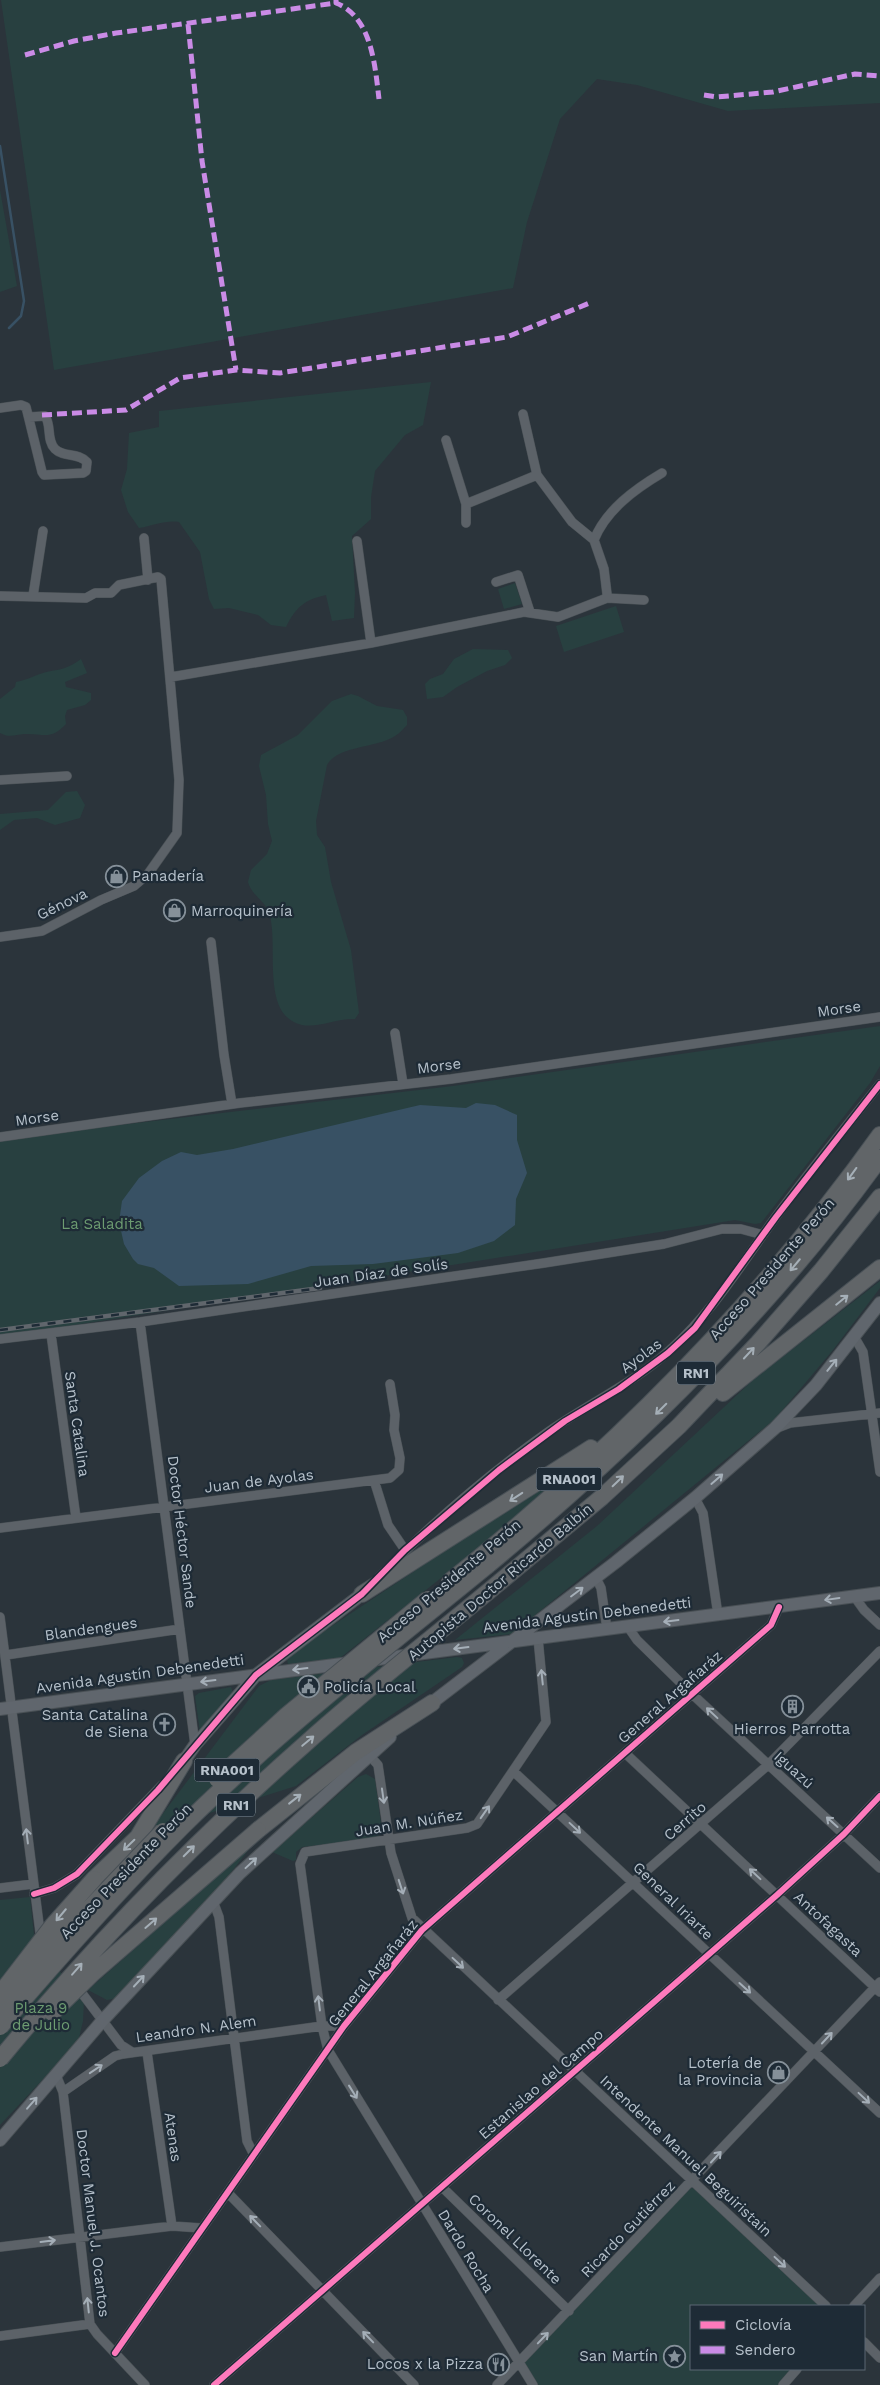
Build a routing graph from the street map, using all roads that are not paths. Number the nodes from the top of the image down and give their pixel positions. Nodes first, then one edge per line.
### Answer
1 (0, 408) edge
2 (523, 414) dead end
3 (29, 417) junction
4 (446, 440) dead end
5 (662, 473) dead end
6 (538, 475) junction
7 (466, 504) junction
8 (466, 523) dead end
9 (42, 531) dead end
10 (144, 538) dead end
11 (594, 540) junction
12 (357, 541) dead end
13 (148, 580) junction
14 (496, 582) dead end
15 (0, 596) edge
16 (33, 596) junction
17 (607, 598) junction
18 (644, 600) dead end
19 (530, 612) junction
20 (371, 643) junction
21 (171, 676) junction
22 (67, 776) dead end
23 (0, 780) edge
24 (0, 937) edge
25 (211, 942) dead end
26 (880, 1017) edge
27 (395, 1033) dead end
28 (403, 1084) junction
29 (880, 1084) edge
30 (232, 1104) junction
31 (880, 1135) edge
32 (0, 1137) edge
33 (880, 1158) edge
34 (880, 1197) edge
35 (763, 1235) junction
36 (880, 1268) edge
37 (880, 1303) edge
38 (140, 1322) junction
39 (51, 1334) junction
40 (855, 1338) junction
41 (0, 1339) edge
42 (390, 1384) dead end
43 (656, 1398) junction
44 (876, 1413) edge
45 (679, 1426) junction
46 (775, 1428) junction
47 (880, 1472) edge
48 (374, 1480) junction
49 (695, 1498) junction
50 (165, 1507) junction
51 (76, 1518) junction
52 (0, 1528) edge
53 (405, 1550) junction
54 (484, 1561) junction
55 (596, 1578) junction
56 (880, 1593) edge
57 (362, 1594) junction
58 (854, 1596) junction
59 (780, 1607) junction
60 (718, 1615) junction
61 (0, 1617) edge
62 (880, 1626) edge
63 (628, 1627) junction
64 (180, 1629) junction
65 (607, 1629) junction
66 (538, 1638) junction
67 (510, 1642) junction
68 (880, 1650) edge
69 (6, 1655) junction
70 (256, 1675) junction
71 (187, 1684) junction
72 (692, 1694) junction
73 (432, 1702) junction
74 (6, 1708) edge
75 (195, 1745) junction
76 (625, 1754) junction
77 (370, 1755) junction
78 (184, 1761) junction
79 (768, 1766) junction
80 (513, 1771) junction
81 (880, 1796) edge
82 (558, 1812) junction
83 (702, 1825) junction
84 (844, 1834) junction
85 (389, 1840) junction
86 (306, 1852) joint
87 (880, 1868) edge
88 (634, 1883) junction
89 (33, 1884) junction
90 (0, 1888) edge
91 (34, 1894) junction
92 (777, 1895) junction
93 (213, 1901) junction
94 (422, 1930) junction
95 (40, 1932) dead end
96 (709, 1955) junction
97 (878, 1987) edge
98 (81, 1992) dead end
99 (0, 1994) edge
100 (498, 2000) junction
101 (0, 2010) edge
102 (103, 2020) junction
103 (322, 2026) junction
104 (344, 2026) junction
105 (0, 2027) edge
106 (235, 2038) junction
107 (328, 2050) junction
108 (132, 2052) junction
109 (147, 2052) junction
110 (815, 2052) junction
111 (0, 2059) edge
112 (0, 2064) edge
113 (574, 2071) junction
114 (56, 2075) junction
115 (63, 2092) junction
116 (880, 2113) edge
117 (0, 2140) edge
118 (254, 2155) junction
119 (692, 2182) junction
120 (442, 2187) junction
121 (228, 2193) junction
122 (422, 2204) junction
123 (172, 2226) junction
124 (201, 2228) junction
125 (80, 2237) junction
126 (0, 2247) edge
127 (880, 2278) edge
128 (322, 2291) junction
129 (825, 2305) edge
130 (855, 2305) edge
131 (569, 2311) junction
132 (90, 2324) junction
133 (0, 2336) edge
134 (865, 2343) edge
135 (115, 2353) junction
136 (880, 2358) edge
137 (520, 2363) junction
138 (796, 2370) edge
139 (145, 2385) edge
140 (214, 2385) edge
141 (414, 2385) edge
142 (497, 2385) edge
143 (533, 2385) edge
144 (783, 2385) edge

1 - 3 street
2 - 6 street
3 - 3 street
4 - 7 street
5 - 11 street
6 - 7 street
6 - 11 street
7 - 8 street
9 - 16 street
10 - 13 street
11 - 17 street
12 - 20 street
13 - 16 street
13 - 21 street
14 - 19 street
15 - 16 street
17 - 18 street
17 - 19 street
19 - 20 street
20 - 21 street
21 - 24 street, Génova
22 - 23 street
25 - 30 street
26 - 28 street, Morse
27 - 28 street
28 - 30 street, Morse
29 - 35 street, Ayolas
30 - 32 street, Morse
31 -> 43 highway, Acceso Presidente Perón / RNA001
33 -> 54 highway, Autopista Doctor Ricardo Balbín / RN1
45 -> 34 highway, Autopista Doctor Ricardo Balbín / RN1
35 - 38 street, Juan Díaz de Solís
35 - 53 street, Ayolas
45 -> 36 highway
37 - 40 main road
38 - 39 street, Juan Díaz de Solís
38 - 50 street, Doctor Héctor Sande
39 - 41 street, Juan Díaz de Solís
39 - 51 street, Santa Catalina
40 - 44 street
46 -> 40 main road
42 - 48 street, Juan de Ayolas
43 - 54 highway, Acceso Presidente Perón / RNA001
43 -> 57 highway
44 - 46 street
44 - 47 street
111 -> 45 highway, Autopista Doctor Ricardo Balbín / RN1, bridge
49 -> 46 main road
48 - 50 street, Juan de Ayolas
48 - 53 street
49 - 55 main road
49 - 60 street
50 - 51 street, Juan de Ayolas
50 - 64 street, Doctor Héctor Sande
51 - 52 street, Juan de Ayolas
53 - 57 street, Ayolas
54 - 101 highway, Acceso Presidente Perón / RNA001, bridge
54 - 105 highway, Autopista Doctor Ricardo Balbín / RN1, bridge
55 - 65 street
67 -> 55 main road
56 - 58 main road, Avenida Agustín Debenedetti
57 - 70 main road
58 -> 59 main road, Avenida Agustín Debenedetti
58 - 62 street
59 - 60 main road, Avenida Agustín Debenedetti
59 - 72 street, General Argañaráz
60 -> 63 main road, Avenida Agustín Debenedetti
61 - 69 street
63 - 65 main road, Avenida Agustín Debenedetti
63 - 72 street, Iguazú
64 - 69 street, Blandengues
64 - 71 street, Doctor Héctor Sande
65 - 66 main road, Avenida Agustín Debenedetti
66 - 67 main road, Avenida Agustín Debenedetti
80 -> 66 street, Juan M. Núñez
67 -> 70 main road, Avenida Agustín Debenedetti
67 - 73 main road
68 - 79 street, Cerrito
69 - 74 street
70 -> 71 main road, Avenida Agustín Debenedetti
70 - 75 main road
71 - 74 main road, Avenida Agustín Debenedetti
71 - 75 street, Doctor Héctor Sande
72 - 76 street, General Argañaráz
79 -> 72 street, Iguazú
73 - 77 main road
112 -> 73 highway, bridge
89 -> 74 street
75 - 78 main road
76 - 82 street, General Argañaráz
76 - 83 street, Antofagasta
77 -> 85 street, Intendente Manuel Beguiristain
93 -> 77 main road
78 - 91 street
78 -> 99 highway, bridge
79 - 83 street, Cerrito
84 -> 79 street, Iguazú
80 - 82 street, General Iriarte
85 -> 80 street, Juan M. Núñez
81 - 84 street, Estanislao del Campo
82 -> 88 street, General Iriarte
82 - 94 street, General Argañaráz
83 - 88 street, Cerrito
92 -> 83 street, Antofagasta
84 - 87 street, Iguazú
84 - 92 street, Estanislao del Campo
85 - 86 street, Juan M. Núñez
85 -> 94 street, Intendente Manuel Beguiristain
103 -> 86 street, Dardo Rocha
88 - 96 street, General Iriarte
88 - 100 street, Cerrito
89 - 90 street
89 - 91 street
91 - 95 street
92 - 96 street, Estanislao del Campo
92 - 97 street, Antofagasta
102 -> 93 main road
93 - 106 street
94 -> 100 street, Intendente Manuel Beguiristain
94 - 104 street, General Argañaráz
96 -> 110 street, General Iriarte
96 - 113 street, Estanislao del Campo
110 -> 97 street, Ricardo Gutiérrez
98 - 102 street
100 - 113 street, Intendente Manuel Beguiristain
102 - 108 street
102 - 114 main road
103 - 104 street, Leandro N. Alem
103 - 106 street, Leandro N. Alem
103 - 107 street, Dardo Rocha
104 - 107 street, General Argañaráz
106 - 109 street, Leandro N. Alem
106 - 118 street
107 - 118 street, General Argañaráz
107 -> 122 street, Dardo Rocha
108 - 109 street, Leandro N. Alem
115 -> 108 street, Leandro N. Alem
109 - 123 street, Atenas
110 -> 116 street, General Iriarte
119 -> 110 street, Ricardo Gutiérrez
113 - 119 street, Intendente Manuel Beguiristain
113 - 120 street, Estanislao del Campo
114 - 115 street, Doctor Manuel J. Ocantos
117 -> 114 main road
115 - 125 street, Doctor Manuel J. Ocantos
118 - 121 street, General Argañaráz
119 -> 129 street, Intendente Manuel Beguiristain
119 - 131 street, Ricardo Gutiérrez
120 - 122 street, Estanislao del Campo
120 - 131 street, Coronel Llorente
121 - 124 street, General Argañaráz
128 -> 121 street
122 - 128 street, Estanislao del Campo
122 - 137 street, Dardo Rocha
123 - 124 street
123 - 125 street
124 - 135 street, General Argañaráz
126 -> 125 street
132 -> 125 street, Doctor Manuel J. Ocantos
127 - 130 street
128 - 140 street, Estanislao del Campo
141 -> 128 street
137 -> 131 street, Ricardo Gutiérrez
132 - 133 street
132 - 135 street, Doctor Manuel J. Ocantos
134 - 136 street
135 - 139 street, Doctor Manuel J. Ocantos
137 - 142 street, Ricardo Gutiérrez
137 - 143 street, Dardo Rocha
138 - 144 street

